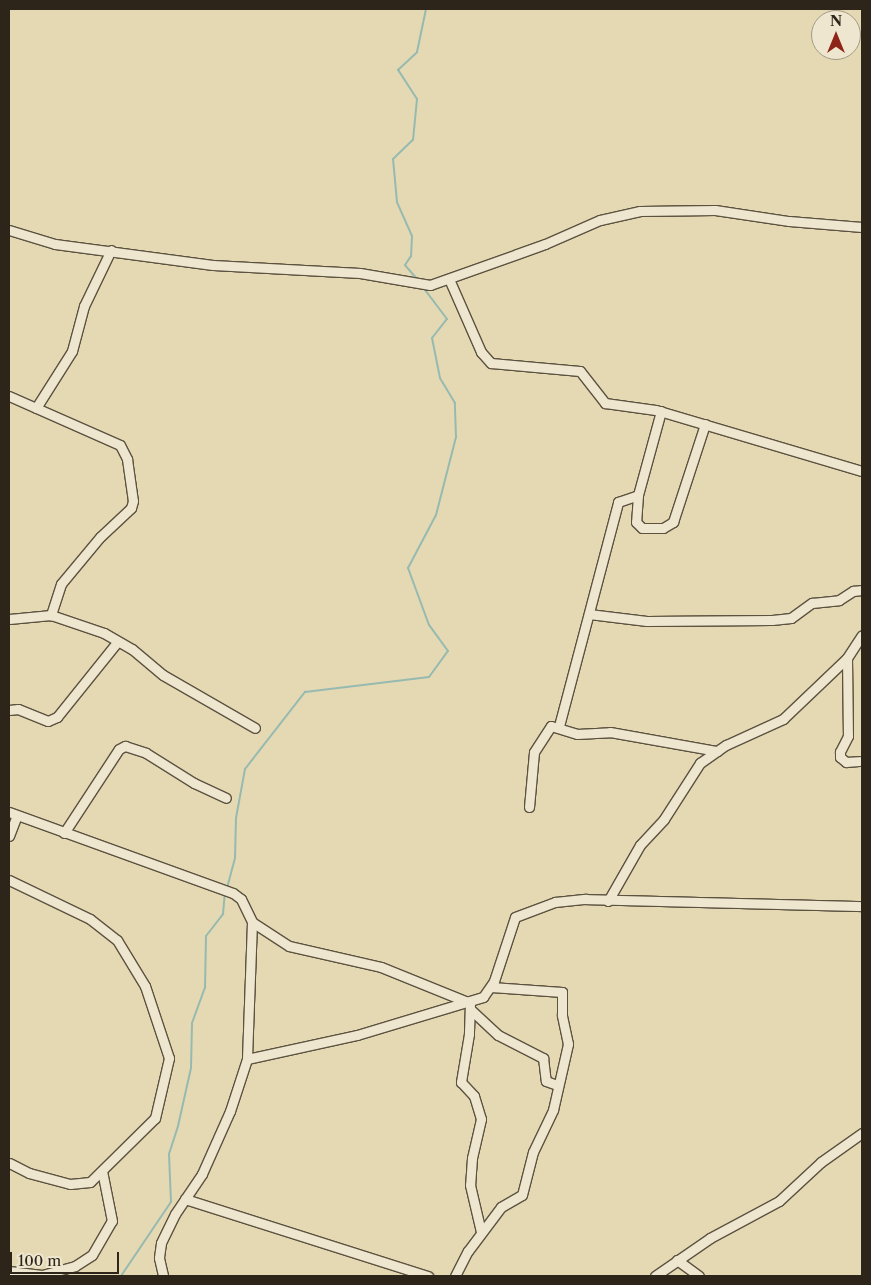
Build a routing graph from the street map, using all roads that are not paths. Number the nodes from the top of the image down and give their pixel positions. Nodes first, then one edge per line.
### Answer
1 (862, 227) edge
2 (9, 230) edge
3 (111, 250) junction
4 (449, 279) junction
5 (9, 396) edge
6 (36, 408) junction
7 (661, 411) junction
8 (705, 424) junction
9 (862, 471) edge
10 (638, 496) junction
11 (862, 590) edge
12 (589, 614) junction
13 (50, 615) junction
14 (9, 619) edge
15 (862, 635) edge
16 (118, 641) junction
17 (847, 658) junction
18 (9, 710) edge
19 (559, 726) junction
20 (255, 728) dead end
21 (717, 751) junction
22 (862, 761) edge
23 (226, 798) dead end
24 (529, 807) dead end
25 (13, 813) edge
26 (64, 833) junction
27 (9, 836) edge
28 (9, 880) edge
29 (608, 901) junction
30 (862, 906) edge
31 (252, 922) junction
32 (491, 987) junction
33 (470, 1006) junction
34 (247, 1059) junction
35 (557, 1085) junction
36 (862, 1133) edge
37 (9, 1163) edge
38 (102, 1171) junction
39 (185, 1199) junction
40 (481, 1232) junction
41 (677, 1260) junction
42 (9, 1271) edge
43 (163, 1276) edge
44 (428, 1276) edge
45 (455, 1276) edge
46 (654, 1276) edge
47 (699, 1276) edge

1 - 4 street
2 - 3 street
3 - 4 street
3 - 6 street
4 - 7 street
5 - 6 street
6 - 13 street
7 - 8 street
7 - 10 street
8 - 9 street
8 - 10 street
10 - 12 street
11 - 12 street
12 - 19 street
13 - 14 street
13 - 16 street
15 - 17 street
16 - 18 street
16 - 20 street
17 - 21 street
17 - 22 street
19 - 21 street
19 - 24 street
21 - 29 street
23 - 26 street
25 - 26 street
25 - 27 street
26 - 31 street
28 - 38 street
29 - 30 street
29 - 32 street
31 - 33 street
31 - 34 street
32 - 33 street
32 - 35 street
33 - 34 street
33 - 35 street
33 - 40 street
34 - 39 street
35 - 40 street
36 - 41 street
37 - 38 street
38 - 42 street
39 - 43 street
39 - 44 street
40 - 45 street
41 - 46 street
41 - 47 street

